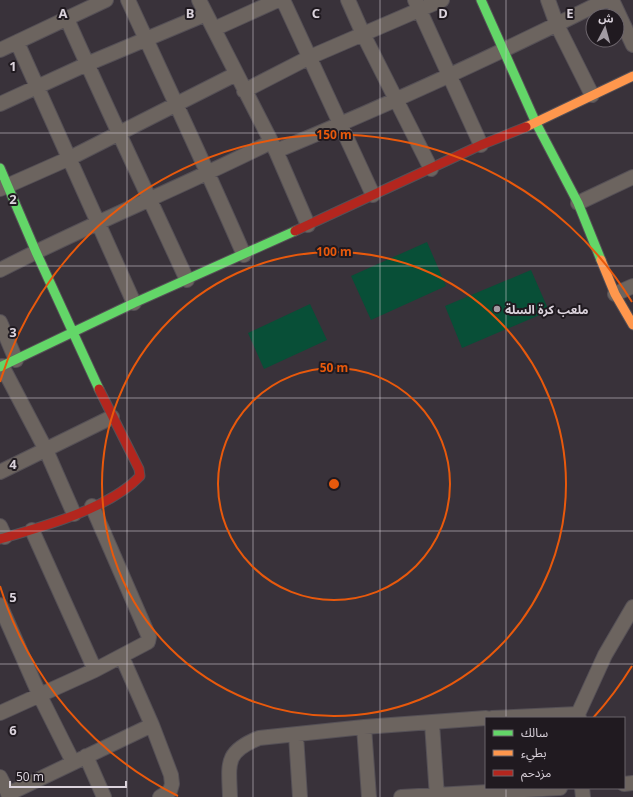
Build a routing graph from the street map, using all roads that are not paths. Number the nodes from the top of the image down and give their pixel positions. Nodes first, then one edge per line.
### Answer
1 (106, 0) edge
2 (128, 0) edge
3 (199, 0) edge
4 (278, 0) edge
5 (283, 0) edge
6 (348, 0) edge
7 (442, 0) edge
8 (481, 0) edge
9 (548, 0) edge
10 (606, 0) edge
11 (612, 0) edge
12 (417, 5) edge
13 (206, 14) junction
14 (67, 19) junction
15 (557, 25) junction
16 (214, 29) junction
17 (363, 34) junction
18 (146, 39) junction
19 (17, 42) junction
20 (633, 45) edge
21 (0, 50) edge
22 (502, 50) junction
23 (310, 57) junction
24 (87, 64) junction
25 (236, 74) junction
26 (449, 74) junction
27 (633, 76) edge
28 (38, 87) junction
29 (244, 91) junction
30 (592, 95) junction
31 (396, 100) junction
32 (0, 104) edge
33 (175, 104) junction
34 (536, 123) junction
35 (340, 124) junction
36 (118, 134) junction
37 (481, 145) junction
38 (274, 146) junction
39 (70, 158) junction
40 (0, 168) edge
41 (431, 169) junction
42 (209, 173) junction
43 (633, 177) edge
44 (4, 188) edge
45 (373, 195) junction
46 (150, 200) junction
47 (578, 203) junction
48 (99, 223) junction
49 (308, 225) junction
50 (36, 252) junction
51 (244, 255) junction
52 (0, 270) edge
53 (187, 280) junction
54 (633, 286) edge
55 (615, 294) junction
56 (134, 303) junction
57 (0, 322) edge
58 (633, 325) edge
59 (74, 333) junction
60 (16, 360) junction
61 (1, 367) edge
62 (112, 417) junction
63 (46, 450) junction
64 (0, 472) edge
65 (92, 506) junction
66 (74, 514) junction
67 (32, 530) junction
68 (2, 534) edge
69 (0, 605) edge
70 (633, 607) edge
71 (122, 656) junction
72 (95, 670) junction
73 (40, 696) junction
74 (0, 713) edge
75 (578, 716) edge
76 (538, 717) edge
77 (485, 718) edge
78 (432, 723) junction
79 (152, 725) junction
80 (364, 727) junction
81 (296, 735) junction
82 (86, 756) junction
83 (73, 762) junction
84 (0, 777) edge
85 (546, 789) edge
86 (505, 792) edge
87 (9, 796) edge
88 (437, 796) edge
89 (104, 797) edge
90 (160, 797) edge
91 (230, 797) edge
92 (300, 797) edge
93 (369, 797) edge
94 (401, 797) edge

1 - 14 street
2 - 18 street
3 - 13 street
4 - 16 street
5 - 23 street
6 - 17 street
7 - 12 street
8 - 22 street
9 - 15 street
10 - 15 street
11 - 20 street
12 - 17 street
12 - 26 street
13 - 16 street
13 - 18 street
14 - 19 street
14 - 24 street
15 - 22 street
15 - 30 street
16 - 25 street
17 - 23 street
17 - 31 street
18 - 24 street
18 - 33 street
19 - 21 street
19 - 28 street
22 - 26 street
22 - 34 street
23 - 29 street
23 - 35 street
24 - 28 street
24 - 36 street
25 - 29 street
25 - 33 street
26 - 31 street
26 - 37 street
27 - 30 street
28 - 32 street
28 - 39 street
29 - 38 street
30 - 34 street
31 - 35 street
31 - 41 street
33 - 36 street
33 - 42 street
34 - 37 street
34 - 47 street
35 - 38 street
35 - 45 street
36 - 39 street
36 - 46 street
37 - 41 street
38 - 42 street
38 - 49 street
39 - 44 street
39 - 48 street
40 - 44 street
41 - 45 street
42 - 46 street
42 - 51 street
43 - 47 street
44 - 50 street
45 - 49 street
46 - 48 street
46 - 53 street
47 - 55 street
48 - 50 street
48 - 56 street
49 - 51 street
50 - 52 street
50 - 59 street
51 - 53 street
53 - 56 street
54 - 55 street
55 - 58 street
56 - 59 street
57 - 60 street
59 - 60 street
59 - 62 street
60 - 61 street
61 - 63 street
62 - 63 street
62 - 65 street
63 - 64 street
63 - 66 street
65 - 66 street
65 - 71 street
66 - 67 street
67 - 68 street
67 - 72 street
69 - 73 street
70 - 75 street
71 - 72 street
71 - 79 street
72 - 73 street
73 - 74 street
73 - 83 street
75 - 76 street
77 - 78 street
78 - 80 street
78 - 88 street
79 - 82 street
79 - 90 street
80 - 81 street
80 - 93 street
81 - 91 street
81 - 92 street
82 - 83 street
82 - 89 street
83 - 87 street
84 - 87 street
85 - 86 street
86 - 88 street
88 - 94 street

